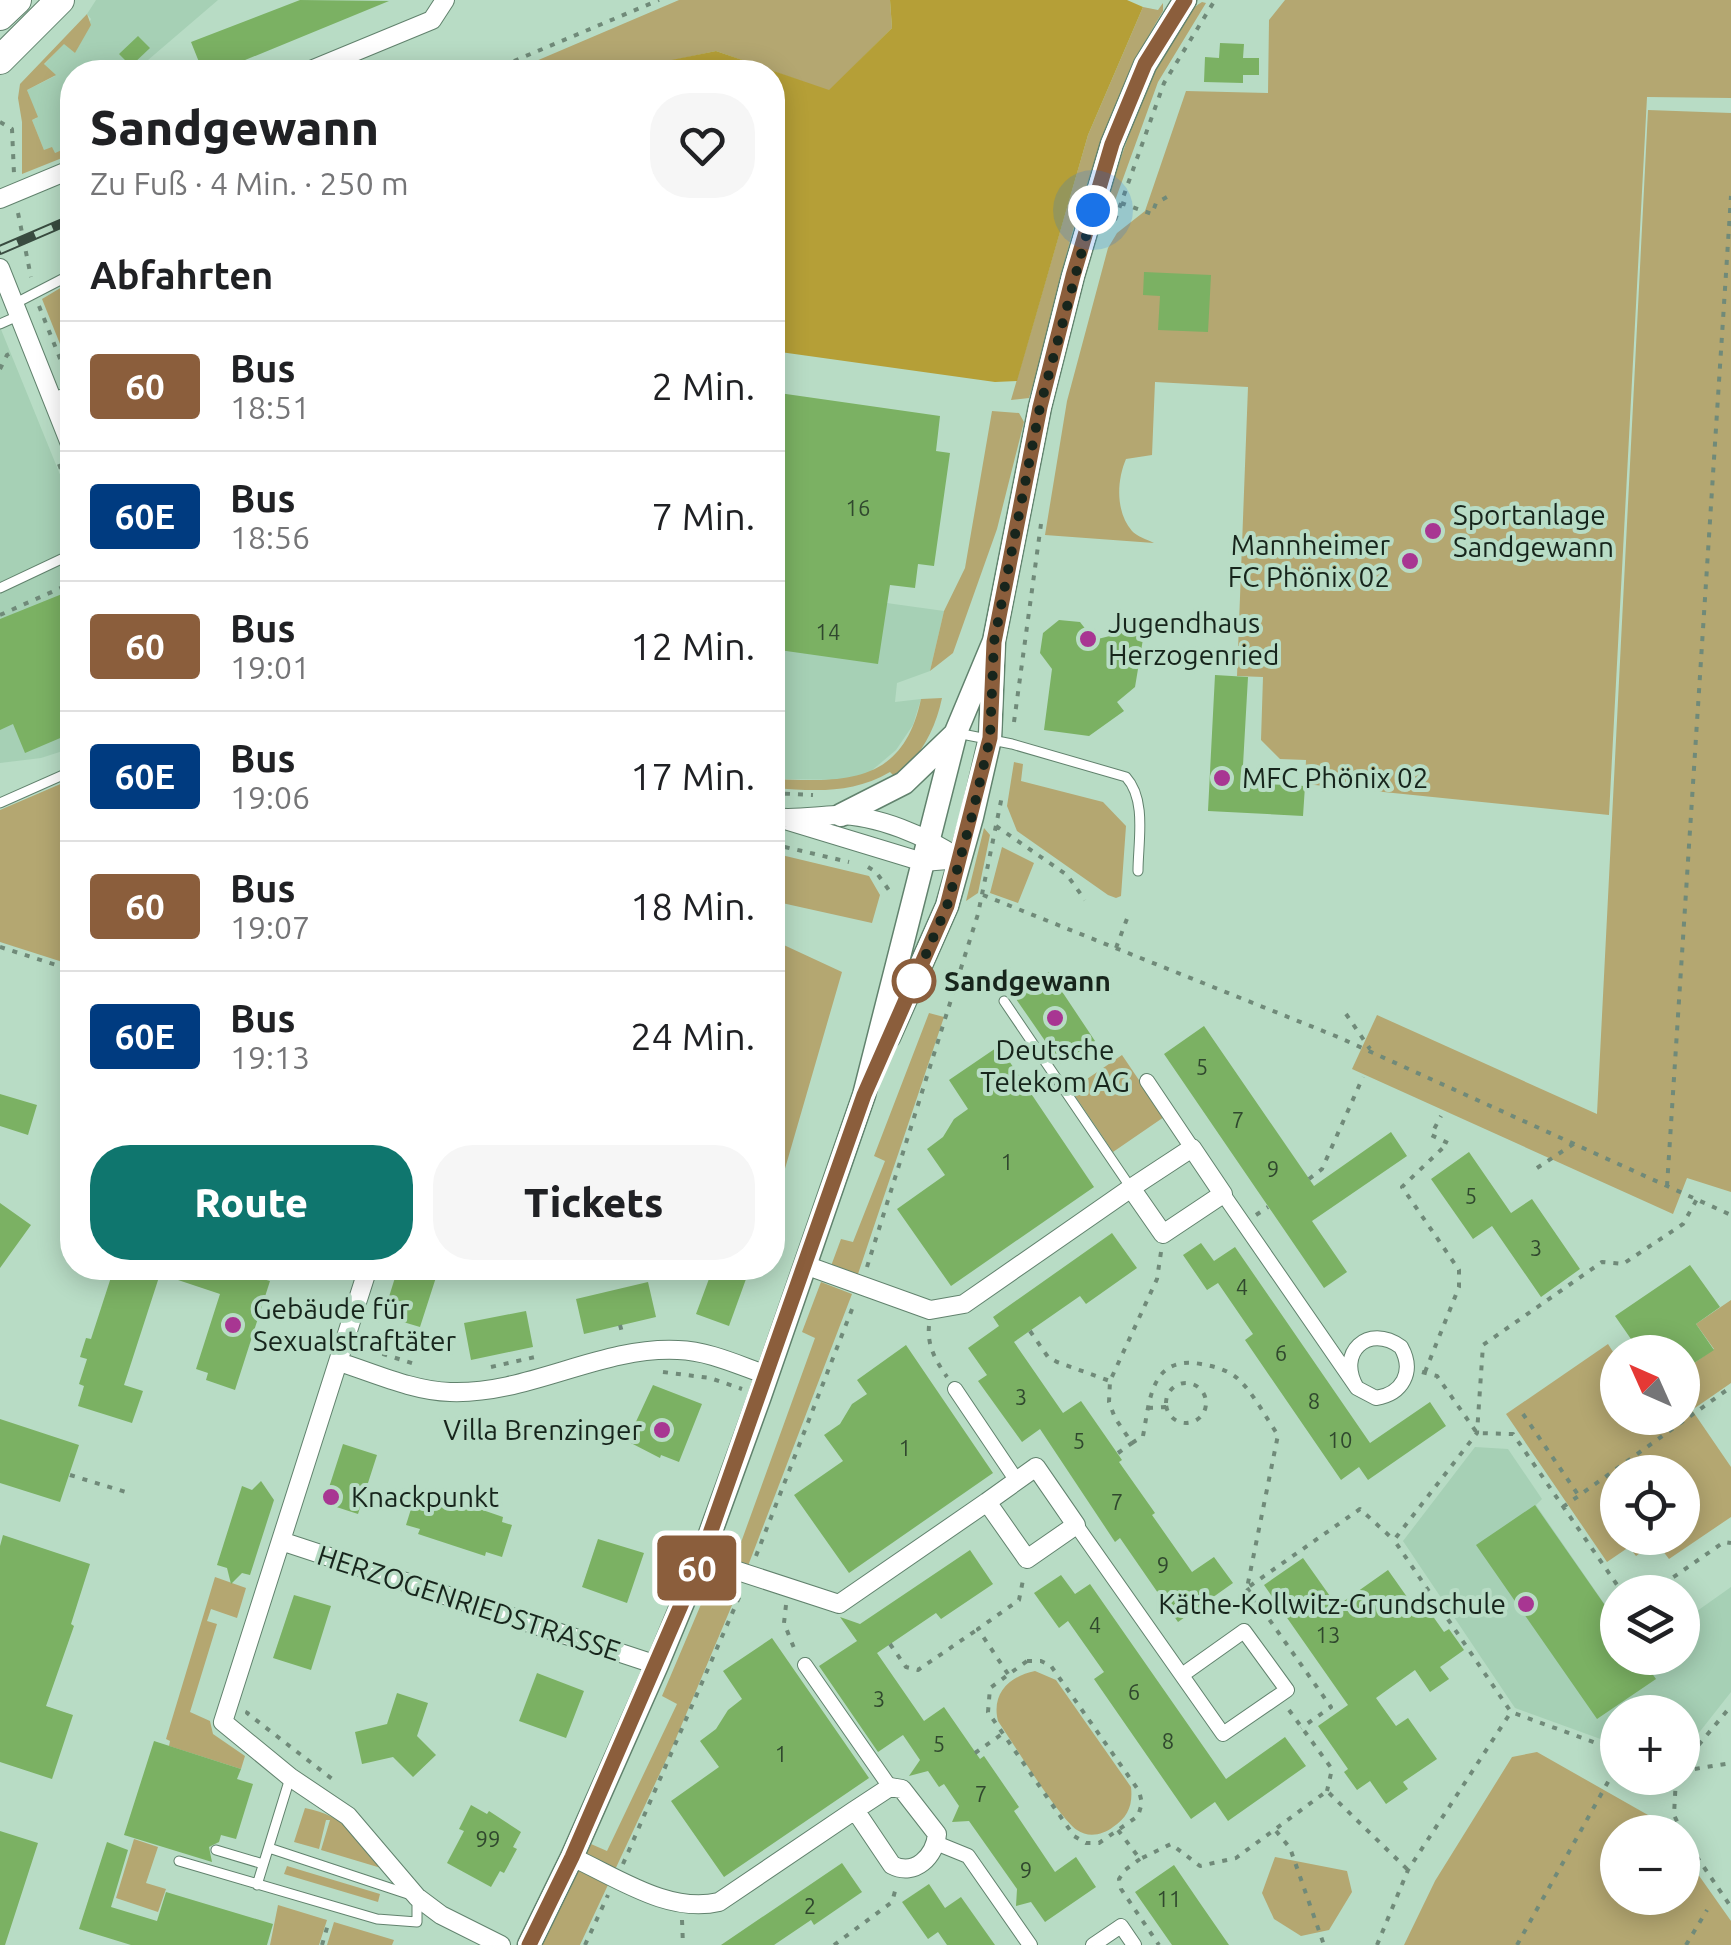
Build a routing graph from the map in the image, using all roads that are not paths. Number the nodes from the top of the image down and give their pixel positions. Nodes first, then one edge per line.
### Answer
1 (16, 0) edge
2 (60, 0) edge
3 (446, 0) edge
4 (1185, 0) edge
5 (0, 16) edge
6 (0, 60) edge
7 (335, 60) edge
8 (60, 174) edge
9 (8, 196) edge
10 (0, 268) edge
11 (60, 282) edge
12 (16, 310) junction
13 (0, 324) edge
14 (60, 395) edge
15 (52, 398) junction
16 (60, 418) edge
17 (60, 560) edge
18 (0, 588) edge
19 (994, 642) junction
20 (956, 732) junction
21 (990, 738) junction
22 (60, 776) edge
23 (0, 802) edge
24 (841, 815) junction
25 (785, 818) edge
26 (785, 821) edge
27 (929, 838) junction
28 (960, 859) junction
29 (923, 862) junction
30 (1138, 871) dead end
31 (1004, 1001) dead end
32 (1147, 1081) dead end
33 (864, 1095) junction
34 (1192, 1148) junction
35 (1131, 1188) junction
36 (1223, 1194) junction
37 (805, 1265) junction
38 (364, 1280) edge
39 (338, 1362) junction
40 (767, 1375) junction
41 (1356, 1388) junction
42 (955, 1389) dead end
43 (1017, 1481) junction
44 (986, 1502) junction
45 (1076, 1525) junction
46 (281, 1540) junction
47 (701, 1559) junction
48 (657, 1665) junction
49 (804, 1665) dead end
50 (1182, 1675) junction
51 (290, 1777) junction
52 (890, 1787) junction
53 (855, 1810) junction
54 (936, 1843) junction
55 (269, 1848) junction
56 (216, 1850) dead end
57 (572, 1857) junction
58 (179, 1860) dead end
59 (263, 1864) junction
60 (257, 1885) junction
61 (417, 1897) junction
62 (501, 1945) edge
63 (529, 1945) edge
64 (1030, 1945) edge
65 (1093, 1945) edge
66 (1134, 1945) edge

1 - 5 main road
2 - 6 main road
3 - 7 street
4 - 19 street, HERZOGENRIEDSTRASSE
8 - 9 street
10 - 12 street
11 - 12 lane
12 - 13 lane
12 - 15 street
14 - 15 lane
15 - 16 street
17 - 18 lane
19 - 20 street, HERZOGENRIEDSTRASSE
19 - 21 street, HERZOGENRIEDSTRASSE
20 - 21 lane
20 - 24 street
20 - 27 street, HERZOGENRIEDSTRASSE
21 - 28 street, HERZOGENRIEDSTRASSE
21 - 30 lane
22 - 23 lane
24 - 25 street
24 - 27 street
26 - 29 street
27 - 28 street
27 - 29 street, HERZOGENRIEDSTRASSE
28 - 29 street
28 - 33 street, HERZOGENRIEDSTRASSE
29 - 33 street, HERZOGENRIEDSTRASSE
31 - 35 lane
32 - 34 street
33 - 37 street, HERZOGENRIEDSTRASSE
34 - 35 street
34 - 36 street
35 - 36 street
35 - 37 street
36 - 41 street
37 - 40 street, HERZOGENRIEDSTRASSE
38 - 39 street, HERZOGENRIEDSTRASSE
39 - 40 street
39 - 46 street, HERZOGENRIEDSTRASSE
40 - 47 street, HERZOGENRIEDSTRASSE
41 - 41 street
42 - 43 street
43 - 44 street
43 - 45 street
44 - 45 street
44 - 47 street
45 - 50 street
46 - 48 street, HERZOGENRIEDSTRASSE
46 - 51 street, HERZOGENRIEDSTRASSE
47 - 48 street, HERZOGENRIEDSTRASSE
48 - 57 street, HERZOGENRIEDSTRASSE
49 - 52 street
50 - 50 street
51 - 55 lane
51 - 61 street, HERZOGENRIEDSTRASSE
52 - 53 street
52 - 54 street
53 - 54 street
53 - 57 street
54 - 64 street
55 - 59 lane
55 - 61 lane
56 - 59 lane
57 - 63 street, HERZOGENRIEDSTRASSE
58 - 60 lane
59 - 60 lane
60 - 61 lane
61 - 62 street, HERZOGENRIEDSTRASSE
65 - 66 street

